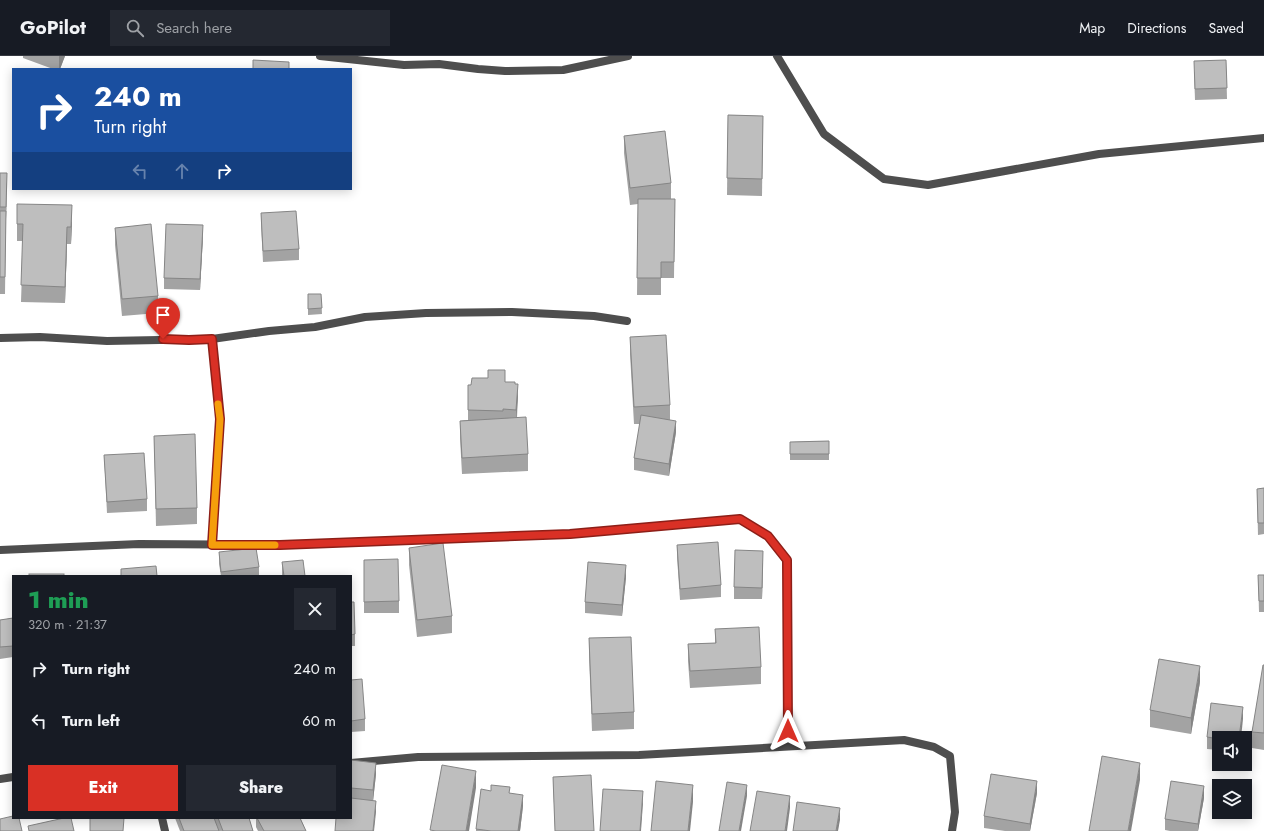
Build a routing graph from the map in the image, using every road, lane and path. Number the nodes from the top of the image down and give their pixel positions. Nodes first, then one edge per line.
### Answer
1 (320, 56) edge
2 (628, 56) edge
3 (777, 56) edge
4 (598, 59) edge
5 (1264, 138) edge
6 (627, 321) dead end
7 (0, 338) edge
8 (212, 339) junction
9 (212, 545) junction
10 (0, 550) edge
11 (788, 746) junction
12 (352, 763) edge
13 (12, 777) edge
14 (0, 779) edge
15 (162, 819) edge
16 (165, 831) edge
17 (952, 831) edge

1 - 4 street
2 - 4 street
3 - 5 street
6 - 8 street
7 - 8 street
8 - 9 street
9 - 10 street
9 - 11 street
11 - 12 street
11 - 17 street
13 - 14 street
15 - 16 street

